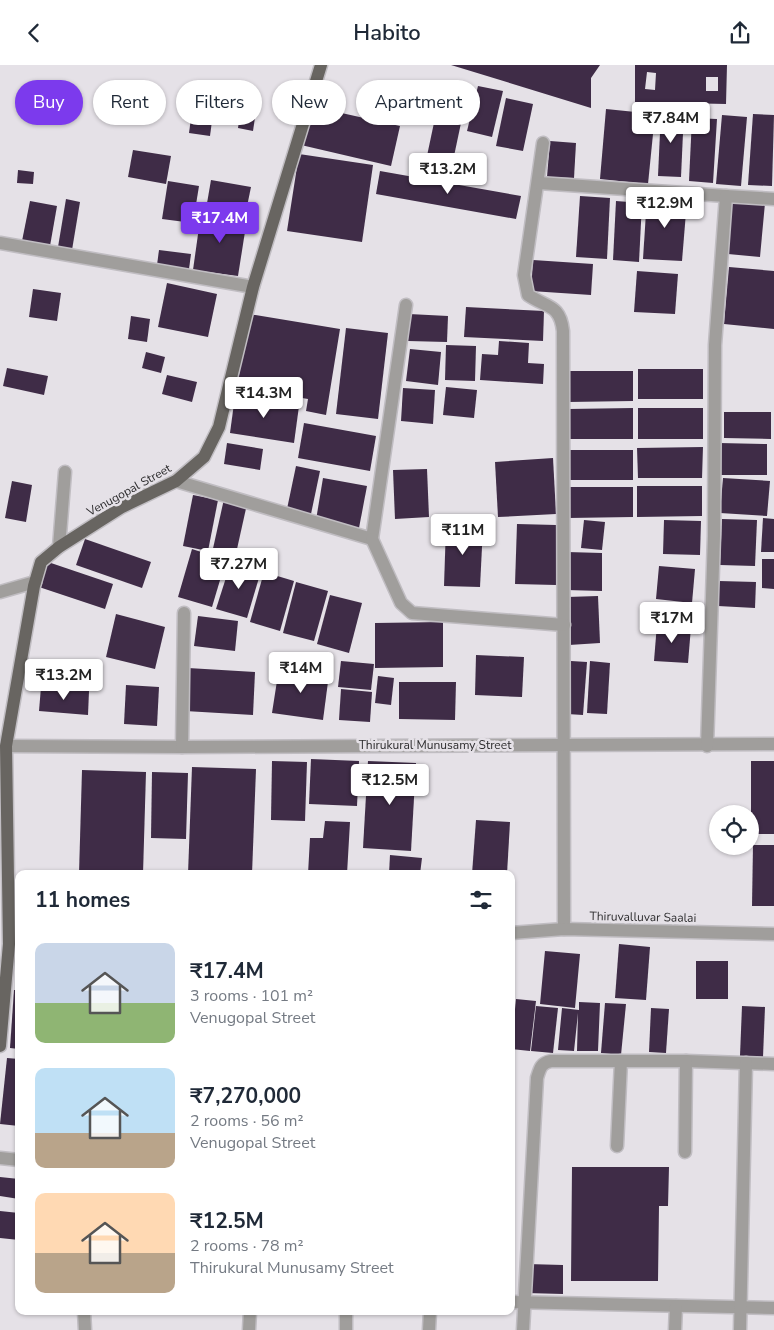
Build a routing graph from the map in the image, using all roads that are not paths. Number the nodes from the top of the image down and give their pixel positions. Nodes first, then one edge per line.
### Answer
1 (321, 65) edge
2 (543, 143) dead end
3 (539, 183) junction
4 (726, 196) junction
5 (774, 199) edge
6 (0, 243) edge
7 (253, 287) junction
8 (406, 305) dead end
9 (65, 472) dead end
10 (176, 481) junction
11 (372, 539) junction
12 (58, 547) junction
13 (35, 582) junction
14 (0, 592) edge
15 (184, 613) dead end
16 (564, 625) junction
17 (563, 744) junction
18 (774, 744) edge
19 (6, 746) junction
20 (707, 746) junction
21 (182, 747) junction
22 (564, 929) junction
23 (515, 933) edge
24 (774, 934) edge
25 (8, 946) edge
26 (0, 1046) edge
27 (621, 1061) junction
28 (686, 1061) junction
29 (746, 1063) junction
30 (774, 1064) edge
31 (617, 1146) dead end
32 (685, 1152) dead end
33 (0, 1158) edge
34 (15, 1160) edge
35 (517, 1303) edge
36 (676, 1306) junction
37 (740, 1307) junction
38 (774, 1308) edge
39 (84, 1315) edge
40 (250, 1315) edge
41 (346, 1315) edge
42 (430, 1315) edge
43 (85, 1330) edge
44 (249, 1330) edge
45 (346, 1330) edge
46 (429, 1330) edge
47 (522, 1330) edge
48 (675, 1330) edge
49 (740, 1330) edge

1 - 7 main road, Venugopal Street
2 - 3 street
3 - 4 street
3 - 16 street
4 - 5 street
4 - 20 street
6 - 7 street
7 - 10 main road, Venugopal Street
8 - 11 street
9 - 12 street
10 - 11 street
10 - 12 main road, Venugopal Street
11 - 16 street
12 - 13 main road, Venugopal Street
13 - 14 street
13 - 19 main road, Venugopal Street
15 - 21 street
16 - 17 street
17 - 20 street, Thirukural Munusamy Street
17 - 21 street, Thirukural Munusamy Street
17 - 22 street
18 - 20 street, Thirukural Munusamy Street
19 - 21 street, Thirukural Munusamy Street
19 - 25 main road, Venugopal Street
22 - 23 street, Thiruvalluvar Saalai
22 - 24 street, Thiruvalluvar Saalai
25 - 26 main road, Venugopal Street
27 - 28 street
27 - 31 street
27 - 35 street
28 - 29 street
28 - 32 street
29 - 30 street
29 - 37 street
33 - 34 street
35 - 36 street
35 - 47 street
36 - 37 street
36 - 48 street
37 - 38 street
37 - 49 street
39 - 43 street
40 - 44 street
41 - 45 street
42 - 46 street

